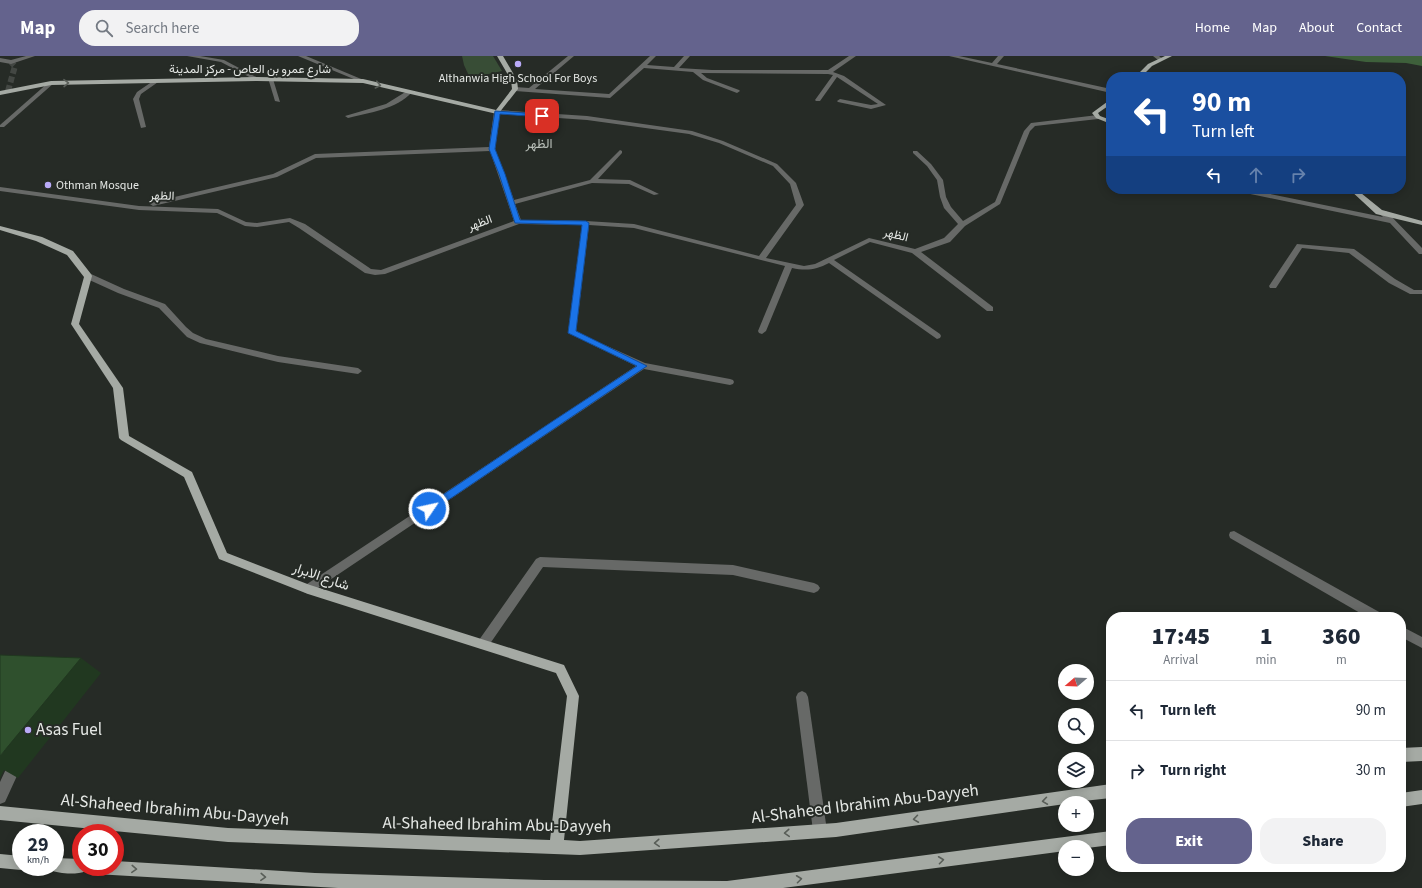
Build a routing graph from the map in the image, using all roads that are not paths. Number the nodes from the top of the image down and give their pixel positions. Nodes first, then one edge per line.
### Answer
1 (32, 56) edge
2 (190, 56) edge
3 (301, 56) edge
4 (500, 56) edge
5 (571, 56) edge
6 (653, 56) edge
7 (687, 56) edge
8 (853, 56) edge
9 (952, 56) edge
10 (1001, 56) edge
11 (1168, 56) edge
12 (1158, 57) edge
13 (0, 60) edge
14 (993, 65) junction
15 (643, 66) junction
16 (676, 68) junction
17 (694, 70) junction
18 (829, 72) junction
19 (1143, 72) edge
20 (836, 75) junction
21 (257, 78) junction
22 (270, 79) junction
23 (158, 80) junction
24 (363, 81) junction
25 (51, 83) junction
26 (515, 89) junction
27 (530, 90) junction
28 (737, 91) dead end
29 (1106, 91) edge
30 (409, 92) junction
31 (0, 93) edge
32 (818, 100) dead end
33 (278, 101) dead end
34 (840, 101) dead end
35 (1106, 105) edge
36 (497, 112) junction
37 (348, 116) dead end
38 (1098, 117) junction
39 (1106, 120) edge
40 (2, 126) dead end
41 (143, 127) dead end
42 (492, 149) junction
43 (620, 152) dead end
44 (915, 152) dead end
45 (592, 181) junction
46 (0, 189) edge
47 (656, 194) dead end
48 (1260, 194) edge
49 (1358, 194) edge
50 (511, 203) junction
51 (139, 208) junction
52 (1384, 213) junction
53 (1392, 221) junction
54 (518, 222) junction
55 (586, 223) junction
56 (1422, 223) edge
57 (962, 224) junction
58 (0, 228) edge
59 (915, 251) junction
60 (1422, 252) edge
61 (761, 259) junction
62 (829, 260) junction
63 (788, 265) junction
64 (88, 276) junction
65 (1273, 286) dead end
66 (1422, 292) edge
67 (990, 309) dead end
68 (762, 331) dead end
69 (937, 336) dead end
70 (643, 366) junction
71 (358, 371) dead end
72 (730, 382) dead end
73 (1234, 535) dead end
74 (814, 588) dead end
75 (308, 589) junction
76 (1368, 612) edge
77 (1406, 634) edge
78 (1422, 643) edge
79 (483, 644) junction
80 (802, 697) dead end
81 (14, 752) edge
82 (0, 753) edge
83 (1422, 754) edge
84 (1406, 755) edge
85 (14, 767) junction
86 (1106, 793) edge
87 (0, 797) edge
88 (1422, 797) edge
89 (1406, 799) edge
90 (0, 813) edge
91 (820, 831) junction
92 (1106, 839) edge
93 (556, 848) junction
94 (0, 861) edge
95 (12, 862) edge
96 (124, 869) edge
97 (314, 884) edge
98 (727, 888) edge

1 - 13 street
2 - 21 street
3 - 24 street
4 - 26 main road
5 - 27 street
6 - 15 street
7 - 16 street
8 - 18 street
9 - 14 street
10 - 14 street
11 - 12 main road
12 - 19 main road
14 - 29 street
15 - 16 street
15 - 27 street
16 - 17 street
17 - 18 street
17 - 28 street
18 - 20 street
20 - 32 street
20 - 34 street
21 - 22 main road, شارع عمرو بن العاص - مركز المدينة
21 - 23 main road, شارع عمرو بن العاص - مركز المدينة
22 - 24 main road, شارع عمرو بن العاص - مركز المدينة
22 - 33 street
25 -> 23 main road, شارع عمرو بن العاص - مركز المدينة
23 - 41 street
24 -> 30 main road, شارع عمرو بن العاص - مركز المدينة
25 - 31 main road, شارع عمرو بن العاص - مركز المدينة
25 - 40 street
26 - 27 street
26 - 36 main road
30 - 36 main road, شارع عمرو بن العاص - مركز المدينة
30 - 37 street
35 - 38 main road
36 - 42 street
36 - 61 street
38 - 39 main road
38 - 57 street
42 - 50 street
42 - 51 street, الظهر
43 - 45 street
44 - 57 street
45 - 47 street
45 - 50 street
46 - 51 street
48 - 53 street
49 - 52 main road
50 - 54 street
51 - 54 street, الظهر
52 - 53 street
52 - 56 main road
53 - 60 street
54 - 55 street, الظهر
55 - 61 street, الظهر
55 - 70 street
57 - 59 street
58 - 64 main road
59 - 62 street, الظهر
59 - 67 street, الظهر
61 - 63 street, الظهر
62 - 63 street, الظهر
62 - 69 street
63 - 68 street
64 - 71 street
64 - 75 main road, شارع الابرار
65 - 66 street
70 - 72 street
70 - 75 street
73 - 76 street
74 - 79 street
75 - 79 main road, شارع الابرار
77 - 78 street
79 - 93 main road, شارع الابرار
80 - 91 street
81 - 85 street
82 - 85 street
83 - 84 main road
85 - 87 street
86 -> 91 main road, Al-Shaheed Ibrahim Abu-Dayyeh
88 - 89 main road
90 - 93 main road, Al-Shaheed Ibrahim Abu-Dayyeh
91 -> 93 main road, Al-Shaheed Ibrahim Abu-Dayyeh
98 -> 92 main road
94 - 95 main road
96 -> 97 main road
97 - 98 main road

